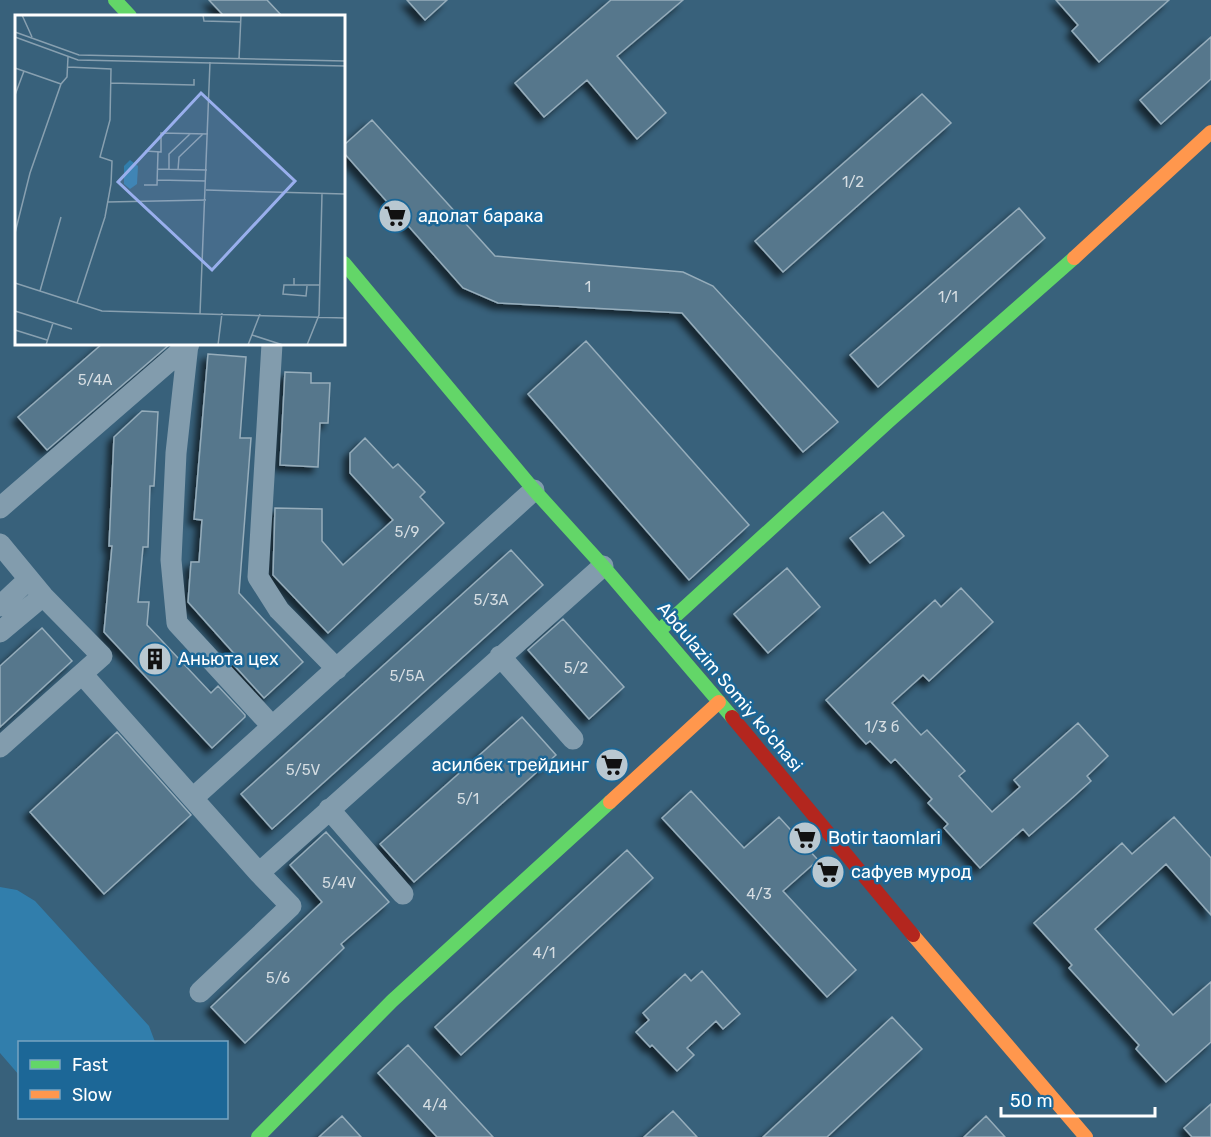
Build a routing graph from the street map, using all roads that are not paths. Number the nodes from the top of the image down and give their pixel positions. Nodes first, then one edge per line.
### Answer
1 (115, 0) edge
2 (129, 15) edge
3 (1211, 132) edge
4 (345, 264) edge
5 (187, 345) edge
6 (188, 345) edge
7 (272, 345) edge
8 (534, 490) junction
9 (0, 508) edge
10 (0, 544) edge
11 (603, 566) junction
12 (29, 579) junction
13 (43, 596) junction
14 (0, 606) edge
15 (659, 631) junction
16 (0, 632) edge
17 (500, 657) junction
18 (337, 669) junction
19 (83, 675) junction
20 (720, 702) junction
21 (272, 726) junction
22 (573, 739) dead end
23 (0, 747) edge
24 (193, 798) junction
25 (329, 809) junction
26 (259, 873) junction
27 (403, 894) dead end
28 (200, 992) dead end
29 (258, 1137) edge
30 (1086, 1137) edge

1 - 2 street
3 - 15 street
4 - 8 street, Abdulazim Somiy ko'chasi
5 - 9 street
6 - 21 street
7 - 18 street
8 - 11 street, Abdulazim Somiy ko'chasi
8 - 18 street
10 - 12 street
11 - 15 street, Abdulazim Somiy ko'chasi
11 - 17 street
12 - 13 street
12 - 14 street
13 - 16 street
13 - 19 street
15 - 20 street, Abdulazim Somiy ko'chasi
17 - 22 street
17 - 25 street
18 - 21 street
19 - 23 street
19 - 24 street
20 - 29 street
20 - 30 street, Abdulazim Somiy ko'chasi
21 - 24 street
24 - 26 street
25 - 26 street
25 - 27 street
26 - 28 street

